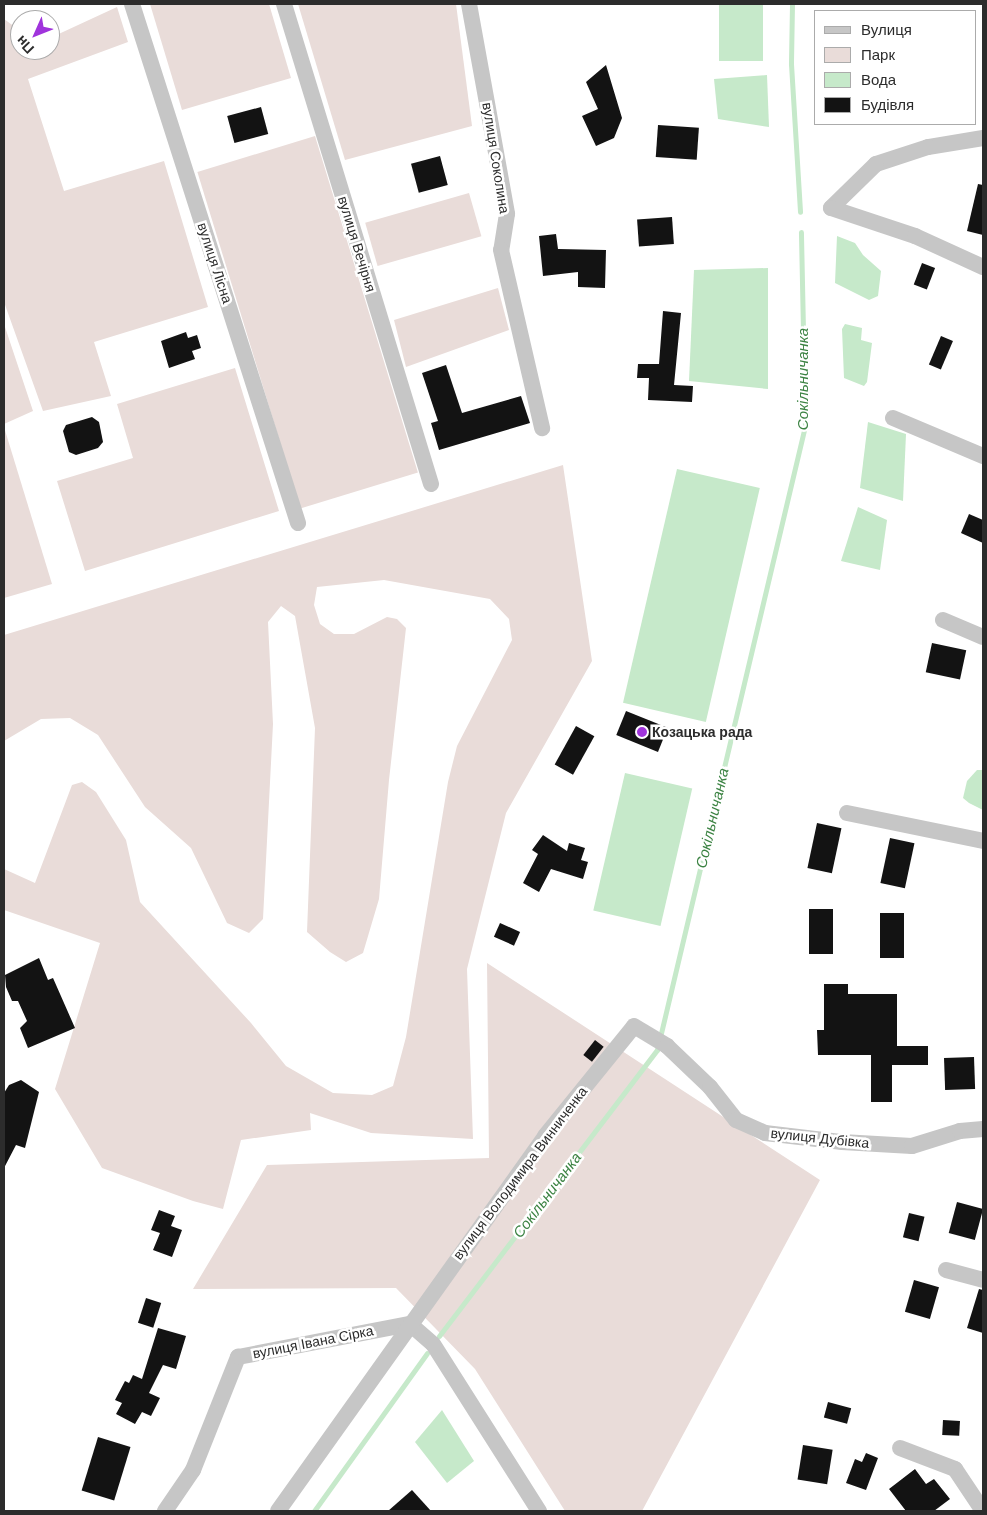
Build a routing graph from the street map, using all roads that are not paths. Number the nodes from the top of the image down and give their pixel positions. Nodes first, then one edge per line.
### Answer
1 (132, 4) edge
2 (284, 4) edge
3 (469, 4) edge
4 (983, 138) edge
5 (983, 267) edge
6 (894, 418) dead end
7 (542, 428) dead end
8 (983, 456) edge
9 (431, 484) dead end
10 (298, 523) dead end
11 (943, 620) dead end
12 (983, 637) edge
13 (848, 814) dead end
14 (983, 841) edge
15 (634, 1026) joint
16 (983, 1128) edge
17 (946, 1270) dead end
18 (983, 1280) edge
19 (410, 1324) junction
20 (900, 1448) dead end
21 (165, 1511) edge
22 (278, 1511) edge
23 (539, 1511) edge
24 (983, 1511) edge

1 - 10 street, вулиця Лісна
2 - 9 street, вулиця Вечірня
3 - 7 street, вулиця Соколина
4 - 5 street
6 - 8 street
11 - 12 street
13 - 14 street
15 - 16 street, вулиця Дубівка
15 - 19 street, вулиця Володимира Винниченка
17 - 18 street
19 - 21 street, вулиця Івана Сірка
19 - 22 street, вулиця Володимира Винниченка
19 - 23 street
20 - 24 street

